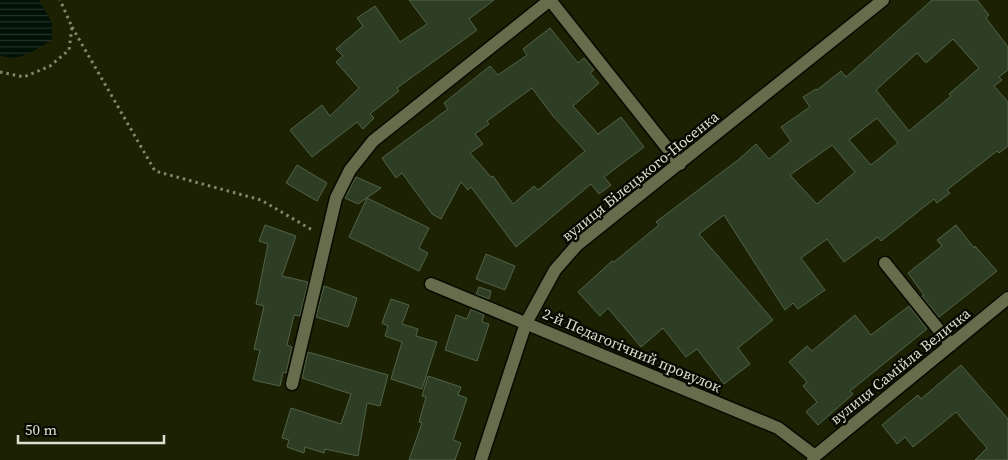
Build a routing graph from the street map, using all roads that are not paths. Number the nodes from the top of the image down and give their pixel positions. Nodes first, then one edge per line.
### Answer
1 (550, 0) edge
2 (883, 0) edge
3 (680, 164) junction
4 (885, 263) dead end
5 (431, 284) dead end
6 (1008, 298) edge
7 (526, 324) junction
8 (951, 345) junction
9 (292, 384) dead end
10 (814, 458) edge
11 (482, 460) edge

1 - 3 street
1 - 9 street
2 - 3 street, вулиця Білецького-Носенка
3 - 7 street, вулиця Білецького-Носенка
4 - 8 street
5 - 7 street, 2-й Педагогічний провулок
6 - 8 street, вулиця Самійла Величка
7 - 10 street, 2-й Педагогічний провулок
7 - 11 street, вулиця Білецького-Носенка
8 - 10 street, вулиця Самійла Величка

